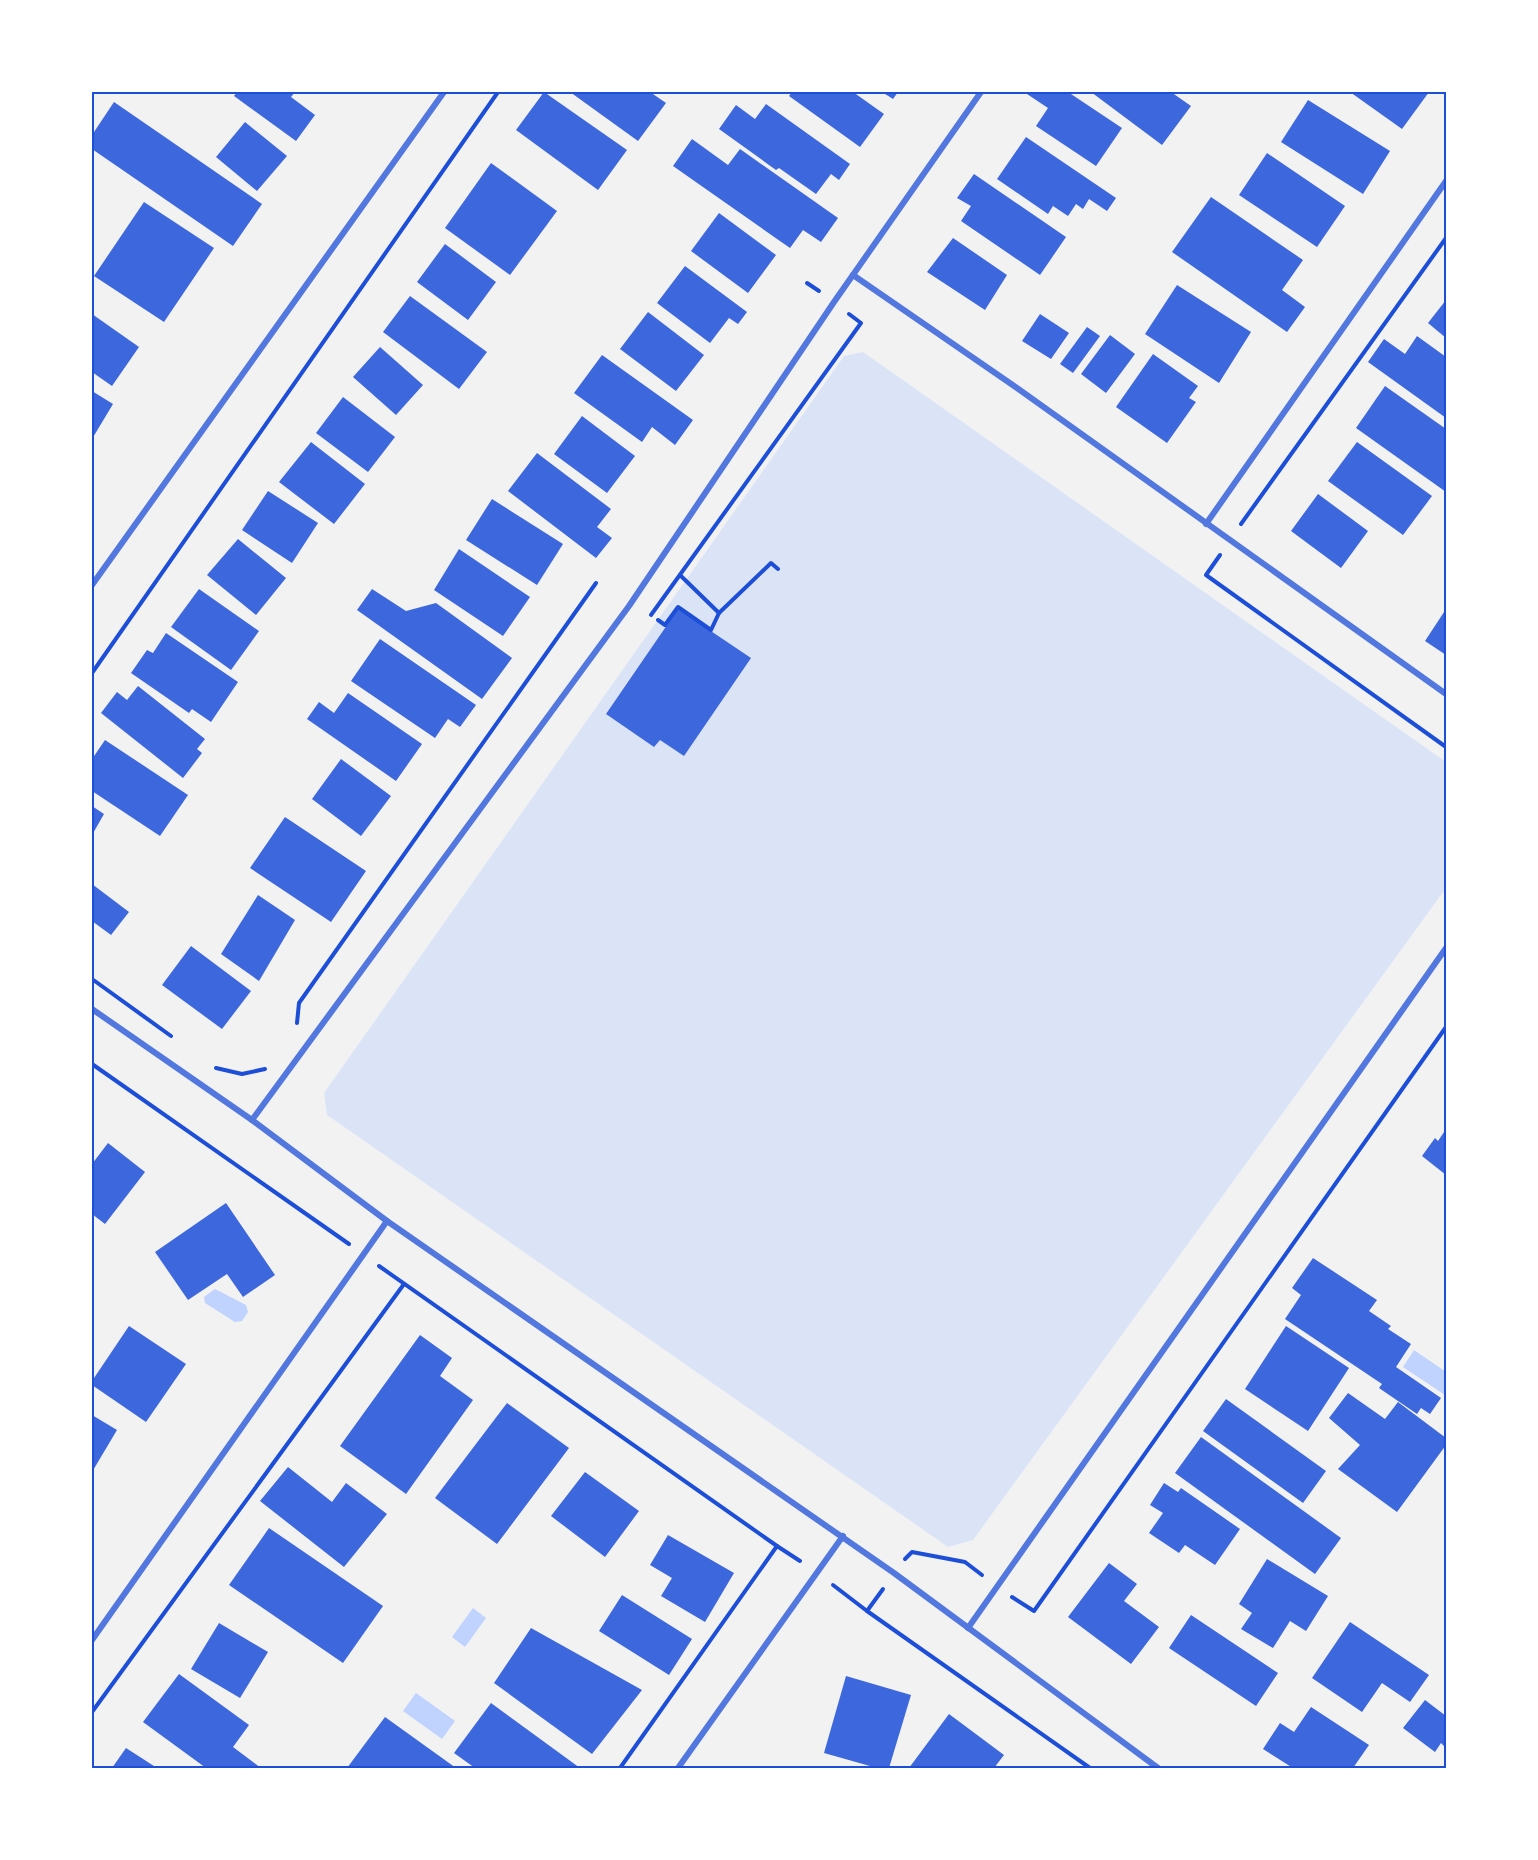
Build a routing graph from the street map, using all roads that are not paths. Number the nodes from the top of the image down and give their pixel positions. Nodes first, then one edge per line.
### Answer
1 (444, 92) edge
2 (981, 92) edge
3 (1446, 181) edge
4 (853, 275) junction
5 (1206, 524) junction
6 (92, 585) edge
7 (1446, 694) edge
8 (1446, 948) edge
9 (92, 1009) edge
10 (252, 1120) junction
11 (387, 1221) junction
12 (843, 1536) junction
13 (968, 1628) junction
14 (92, 1640) edge
15 (678, 1768) edge
16 (1158, 1768) edge

1 - 6 street
2 - 4 street
3 - 5 street
4 - 5 street
4 - 10 street
5 - 7 street
8 - 13 street
9 - 10 street
10 - 11 street
11 - 12 street
11 - 14 street
12 - 13 street
12 - 15 street
13 - 16 street

